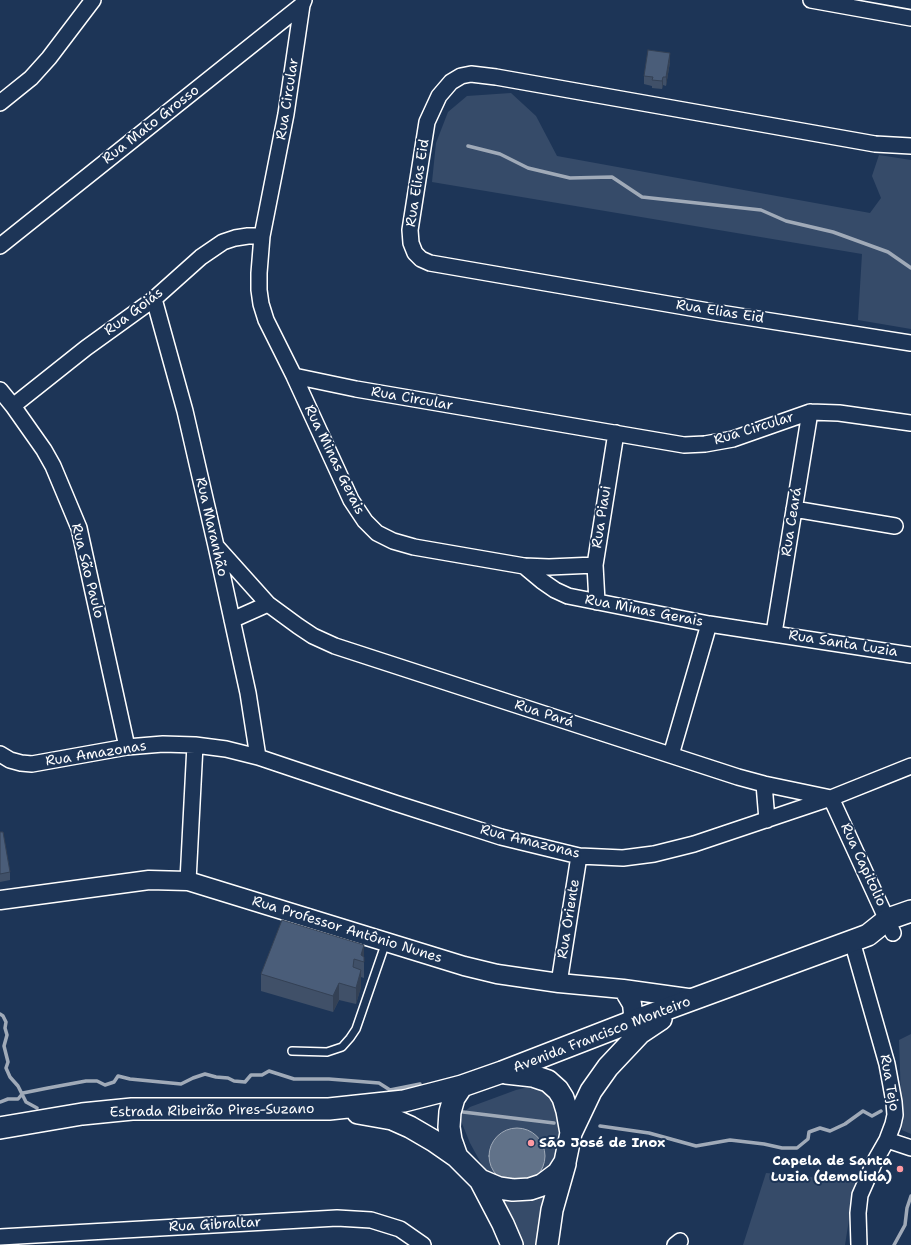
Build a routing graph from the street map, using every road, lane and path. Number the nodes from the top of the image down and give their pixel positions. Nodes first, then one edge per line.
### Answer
1 (93, 0) edge
2 (811, 0) edge
3 (303, 3) edge
4 (866, 5) edge
5 (911, 18) edge
6 (0, 103) edge
7 (911, 146) edge
8 (262, 236) junction
9 (0, 246) edge
10 (154, 299) junction
11 (911, 343) edge
12 (294, 376) junction
13 (0, 390) edge
14 (14, 406) junction
15 (810, 412) junction
16 (911, 423) edge
17 (616, 433) junction
18 (794, 509) junction
19 (895, 526) dead end
20 (216, 546) junction
21 (595, 565) junction
22 (524, 566) junction
23 (597, 602) junction
24 (268, 604) junction
25 (232, 620) junction
26 (709, 624) junction
27 (774, 633) junction
28 (911, 655) edge
29 (195, 745) junction
30 (127, 747) junction
31 (0, 754) edge
32 (671, 755) junction
33 (258, 757) junction
34 (911, 766) edge
35 (764, 784) junction
36 (832, 798) junction
37 (767, 820) junction
38 (578, 856) junction
39 (188, 881) junction
40 (0, 900) edge
41 (911, 911) edge
42 (897, 926) edge
43 (860, 938) junction
44 (386, 941) junction
45 (559, 983) junction
46 (623, 989) junction
47 (690, 1001) junction
48 (631, 1022) junction
49 (292, 1051) dead end
50 (502, 1072) junction
51 (462, 1086) junction
52 (329, 1109) junction
53 (0, 1128) edge
54 (571, 1133) junction
55 (887, 1140) junction
56 (911, 1148) edge
57 (457, 1157) junction
58 (566, 1162) junction
59 (480, 1180) junction
60 (0, 1237) edge
61 (423, 1245) edge
62 (512, 1245) edge
63 (546, 1245) edge
64 (859, 1245) edge

1 - 6 street
2 - 4 street
3 - 8 street, Rua Circular
3 - 9 street, Rua Mato Grosso
4 - 5 street
7 - 11 street, Rua Elias Eid
8 - 10 street, Rua Goiás
8 - 12 street, Rua Circular
10 - 14 street, Rua Goiás
10 - 20 street, Rua Maranhão
12 - 17 street, Rua Circular
12 - 22 street, Rua Minas Gerais
13 - 14 street, Rua São Paulo
14 - 30 street, Rua São Paulo
15 - 16 street, Rua Circular
15 - 17 street, Rua Circular
15 - 18 street, Rua Ceará
17 - 21 street, Rua Piaui
18 - 19 street
18 - 27 street, Rua Ceará
20 - 24 street, Rua Pará
20 - 25 street, Rua Maranhão
21 - 22 street, Rua Minas Gerais
21 - 23 street, Rua Piaui
22 - 23 street, Rua Minas Gerais
23 - 26 street, Rua Minas Gerais
24 - 25 street
24 - 32 street, Rua Pará
25 - 33 street, Rua Maranhão
26 - 27 street, Rua Minas Gerais
26 - 32 street
27 - 28 street, Rua Santa Luzia
29 - 30 street, Rua Amazonas
29 - 33 street, Rua Amazonas
29 - 39 street
30 - 31 street, Rua Amazonas
32 - 35 street, Rua Pará
33 - 38 street, Rua Amazonas
34 - 36 street, Rua Amazonas
35 - 36 street, Rua Pará
35 - 37 street
36 - 37 street, Rua Amazonas
36 - 42 street, Rua Capitolio
37 - 38 street, Rua Amazonas
38 - 45 street, Rua Oriente
39 - 40 street, Rua Professor Antônio Nunes
39 - 44 street, Rua Professor Antônio Nunes
41 - 42 main road, Avenida Francisco Monteiro
42 - 43 main road, Avenida Francisco Monteiro
43 - 47 main road, Avenida Francisco Monteiro
43 - 55 street, Rua Tejo
44 - 45 street, Rua Professor Antônio Nunes
44 - 49 lane
45 - 46 street, Rua Professor Antônio Nunes
46 - 47 street, Rua Professor Antônio Nunes
46 - 48 street
47 - 48 main road, Avenida Francisco Monteiro
47 - 54 main road
48 - 50 main road, Avenida Francisco Monteiro
50 - 51 main road, Avenida Francisco Monteiro
50 - 54 main road
51 - 52 main road, Avenida Francisco Monteiro
51 - 57 main road
52 - 53 main road, Estrada Ribeirão Pires-Suzano
52 - 57 main road
54 - 58 main road
55 - 56 street
55 - 64 street, Rua Tejo
57 - 59 main road
58 - 59 main road
58 - 63 main road
59 - 62 main road
60 - 61 street, Rua Gibraltar

